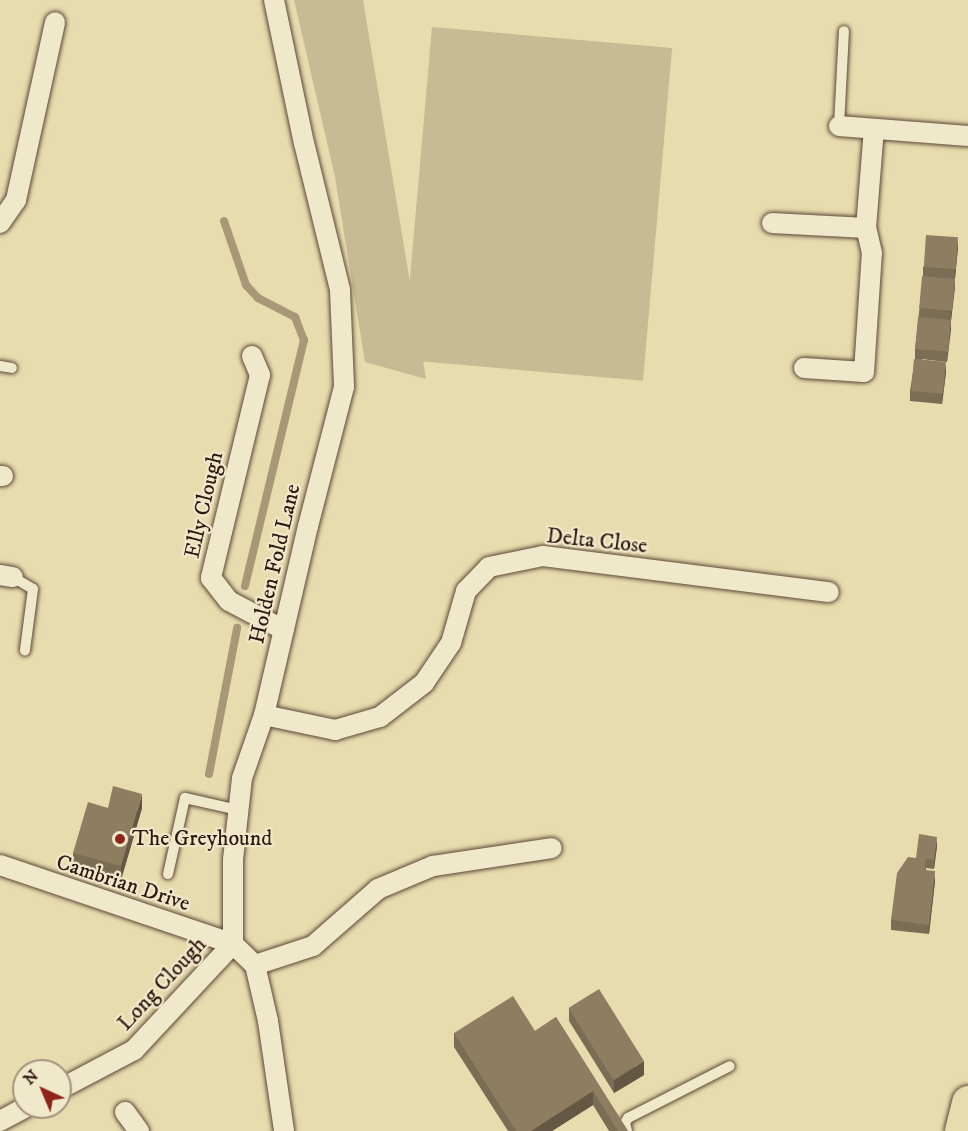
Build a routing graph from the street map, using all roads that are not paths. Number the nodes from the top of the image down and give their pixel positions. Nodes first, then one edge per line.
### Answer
1 (274, 0) edge
2 (55, 22) dead end
3 (844, 31) dead end
4 (839, 126) joint
5 (874, 129) junction
6 (968, 136) edge
7 (0, 223) edge
8 (772, 223) dead end
9 (866, 228) junction
10 (252, 356) dead end
11 (0, 366) edge
12 (12, 368) dead end
13 (804, 368) dead end
14 (7, 576) edge
15 (829, 592) dead end
16 (284, 630) junction
17 (25, 650) dead end
18 (264, 715) junction
19 (238, 810) junction
20 (552, 848) dead end
21 (0, 865) edge
22 (168, 874) dead end
23 (233, 944) junction
24 (255, 965) junction
25 (730, 1066) dead end
26 (72, 1083) edge
27 (968, 1102) edge
28 (125, 1112) dead end
29 (617, 1114) edge
30 (626, 1127) edge
31 (140, 1131) edge
32 (284, 1131) edge
33 (961, 1131) edge

1 - 16 street, Holden Fold Lane
2 - 7 street
3 - 4 lane
4 - 5 street
5 - 6 street
5 - 9 street
8 - 9 street
9 - 13 street
10 - 16 street, Elly Clough
11 - 12 lane
14 - 17 lane
15 - 18 street, Delta Close
16 - 18 street, Holden Fold Lane
18 - 19 street, Holden Fold Lane
19 - 22 lane
19 - 23 street, Holden Fold Lane
20 - 24 street
21 - 23 street, Cambrian Drive
23 - 24 street
23 - 26 street, Long Clough
24 - 32 street
25 - 30 lane
27 - 33 main road
28 - 31 street
29 - 30 lane

